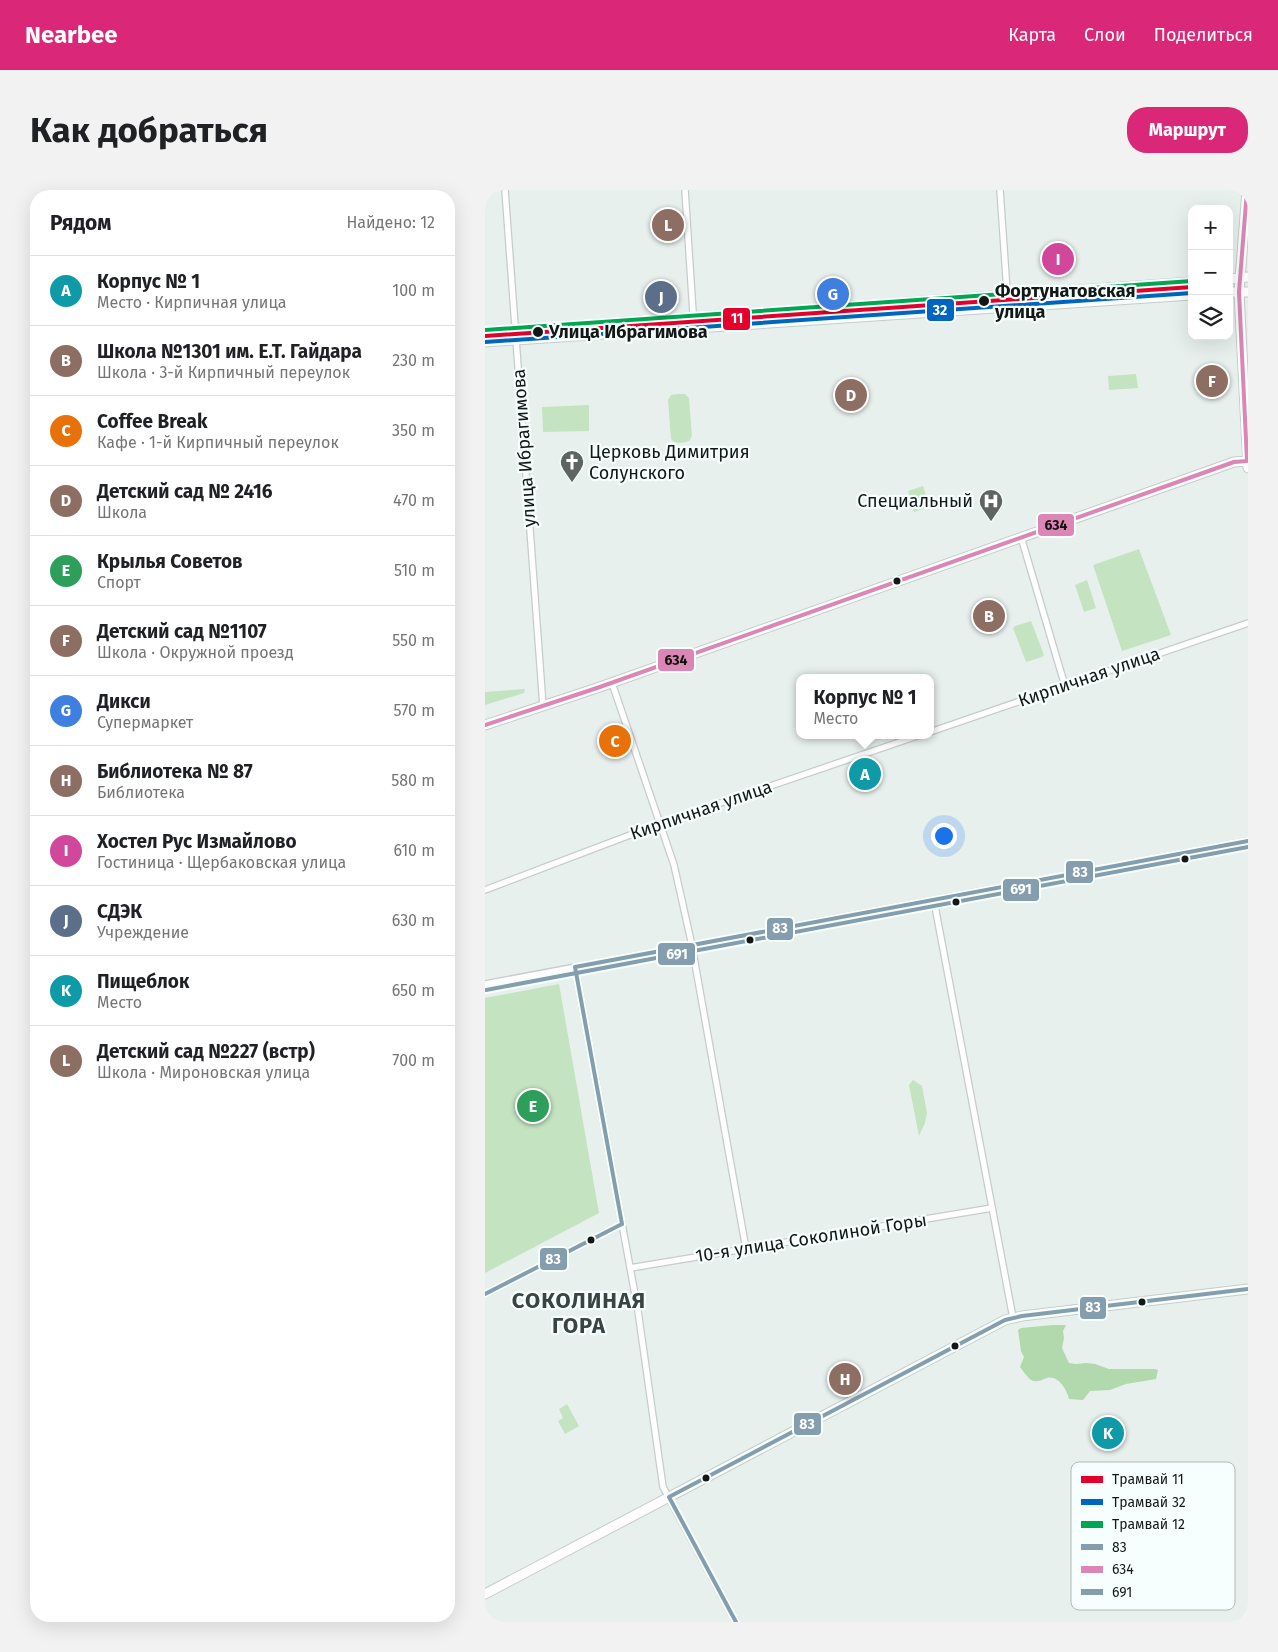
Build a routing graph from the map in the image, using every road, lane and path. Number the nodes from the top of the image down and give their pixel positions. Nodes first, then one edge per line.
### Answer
1 (505, 190) edge
2 (685, 190) edge
3 (1000, 190) edge
4 (1247, 190) edge
5 (1244, 278) edge
6 (1188, 282) edge
7 (1244, 292) edge
8 (1007, 295) junction
9 (1188, 295) edge
10 (1008, 306) junction
11 (693, 317) junction
12 (694, 328) junction
13 (515, 330) junction
14 (485, 332) edge
15 (517, 340) junction
16 (485, 342) edge
17 (1248, 464) edge
18 (1021, 538) junction
19 (1248, 623) edge
20 (612, 683) junction
21 (1065, 686) junction
22 (543, 706) junction
23 (485, 725) edge
24 (934, 731) edge
25 (908, 739) edge
26 (659, 824) junction
27 (1248, 841) edge
28 (485, 890) edge
29 (934, 901) junction
30 (692, 945) junction
31 (575, 967) junction
32 (485, 984) edge
33 (992, 1208) junction
34 (622, 1224) junction
35 (746, 1249) junction
36 (630, 1268) junction
37 (1248, 1289) edge
38 (485, 1294) edge
39 (1013, 1318) junction
40 (669, 1498) junction
41 (485, 1594) edge
42 (736, 1622) edge

1 - 13 street, улица Ибрагимова
2 - 11 street
3 - 8 street
4 - 5 main road
5 - 7 main road
6 - 8 main road
7 - 17 main road
8 - 10 street
8 - 11 main road
9 - 10 main road
10 - 12 main road
11 - 12 street
11 - 13 main road
12 - 15 main road
13 - 14 main road
13 - 15 street, улица Ибрагимова
15 - 16 main road
15 - 22 street, улица Ибрагимова
17 - 18 main road
18 - 20 main road
18 - 21 street
19 - 21 street, Кирпичная улица
20 - 22 main road
20 - 26 street
21 - 24 street, Кирпичная улица
22 - 23 main road
25 - 26 street, Кирпичная улица
26 - 28 street, Кирпичная улица
26 - 30 street
27 - 29 street
29 - 30 street
29 - 33 street
30 - 31 street
30 - 35 street
31 - 32 street
31 - 34 street
33 - 35 street, 10-я улица Соколиной Горы
33 - 39 street
34 - 36 street
34 - 38 street
35 - 36 street, 10-я улица Соколиной Горы
36 - 40 street
37 - 39 main road
39 - 40 main road
40 - 41 main road
40 - 42 street

